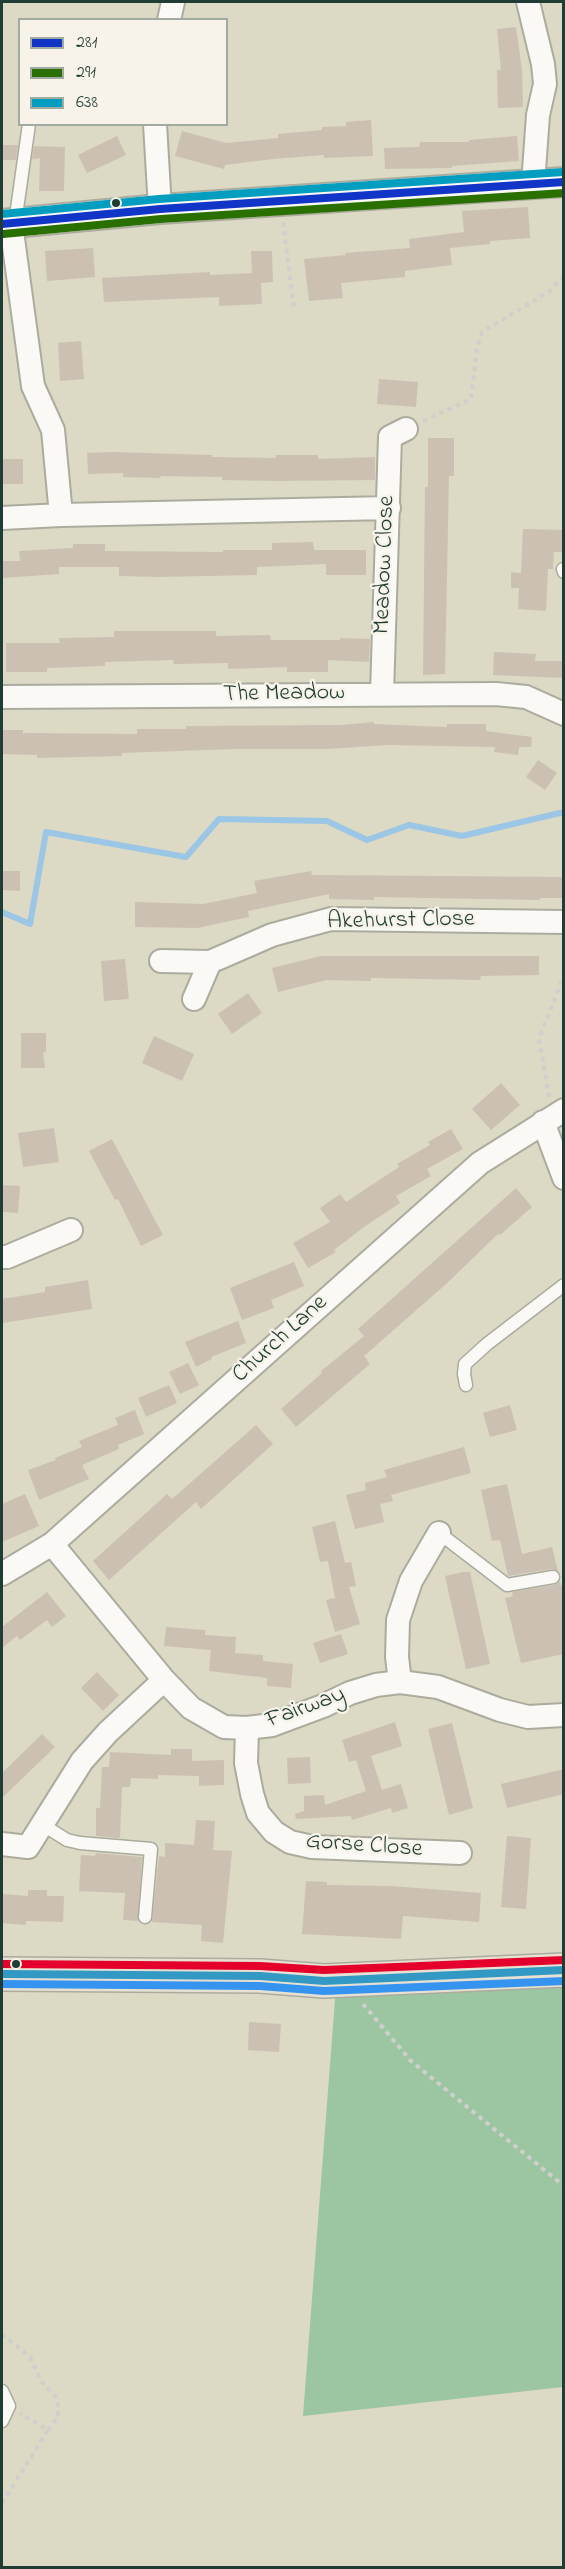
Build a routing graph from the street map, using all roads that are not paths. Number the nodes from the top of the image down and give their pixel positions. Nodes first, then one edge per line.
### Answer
1 (173, 2) edge
2 (525, 13) edge
3 (170, 18) edge
4 (29, 126) edge
5 (155, 126) edge
6 (564, 182) edge
7 (534, 184) junction
8 (160, 209) junction
9 (9, 224) edge
10 (393, 431) road end
11 (389, 508) junction
12 (61, 514) junction
13 (2, 518) edge
14 (382, 694) junction
15 (2, 698) edge
16 (564, 714) edge
17 (564, 922) edge
18 (161, 961) dead end
19 (210, 962) junction
20 (194, 999) dead end
21 (554, 1115) edge
22 (564, 1178) edge
23 (71, 1230) dead end
24 (2, 1257) edge
25 (564, 1285) edge
26 (466, 1385) dead end
27 (439, 1533) joint
28 (52, 1544) junction
29 (2, 1574) edge
30 (553, 1577) dead end
31 (164, 1680) junction
32 (400, 1682) junction
33 (564, 1715) edge
34 (247, 1728) junction
35 (43, 1825) junction
36 (2, 1844) edge
37 (460, 1853) dead end
38 (145, 1917) dead end
39 (564, 1970) edge
40 (2, 1974) edge
41 (2, 2391) edge
42 (2, 2421) edge

1 - 3 street
2 - 7 street
4 - 9 lane
5 - 8 street
6 - 7 street
7 - 8 street
8 - 9 street
9 - 12 street
10 - 11 street, Meadow Close
11 - 12 street
11 - 14 street, Meadow Close
12 - 13 street
14 - 15 street, The Meadow
14 - 16 street, The Meadow
17 - 19 street, Akehurst Close
18 - 19 street, Akehurst Close
19 - 20 street
21 - 22 street
21 - 28 street, Church Lane
23 - 24 street
25 - 26 lane
27 - 30 lane
27 - 32 street
28 - 29 street, Church Lane
28 - 31 street, Fairway
31 - 34 street, Fairway
31 - 35 street
32 - 33 street, Fairway
32 - 34 street, Fairway
34 - 37 street, Gorse Close
35 - 36 street
35 - 38 lane
39 - 40 highway
41 - 42 lane

